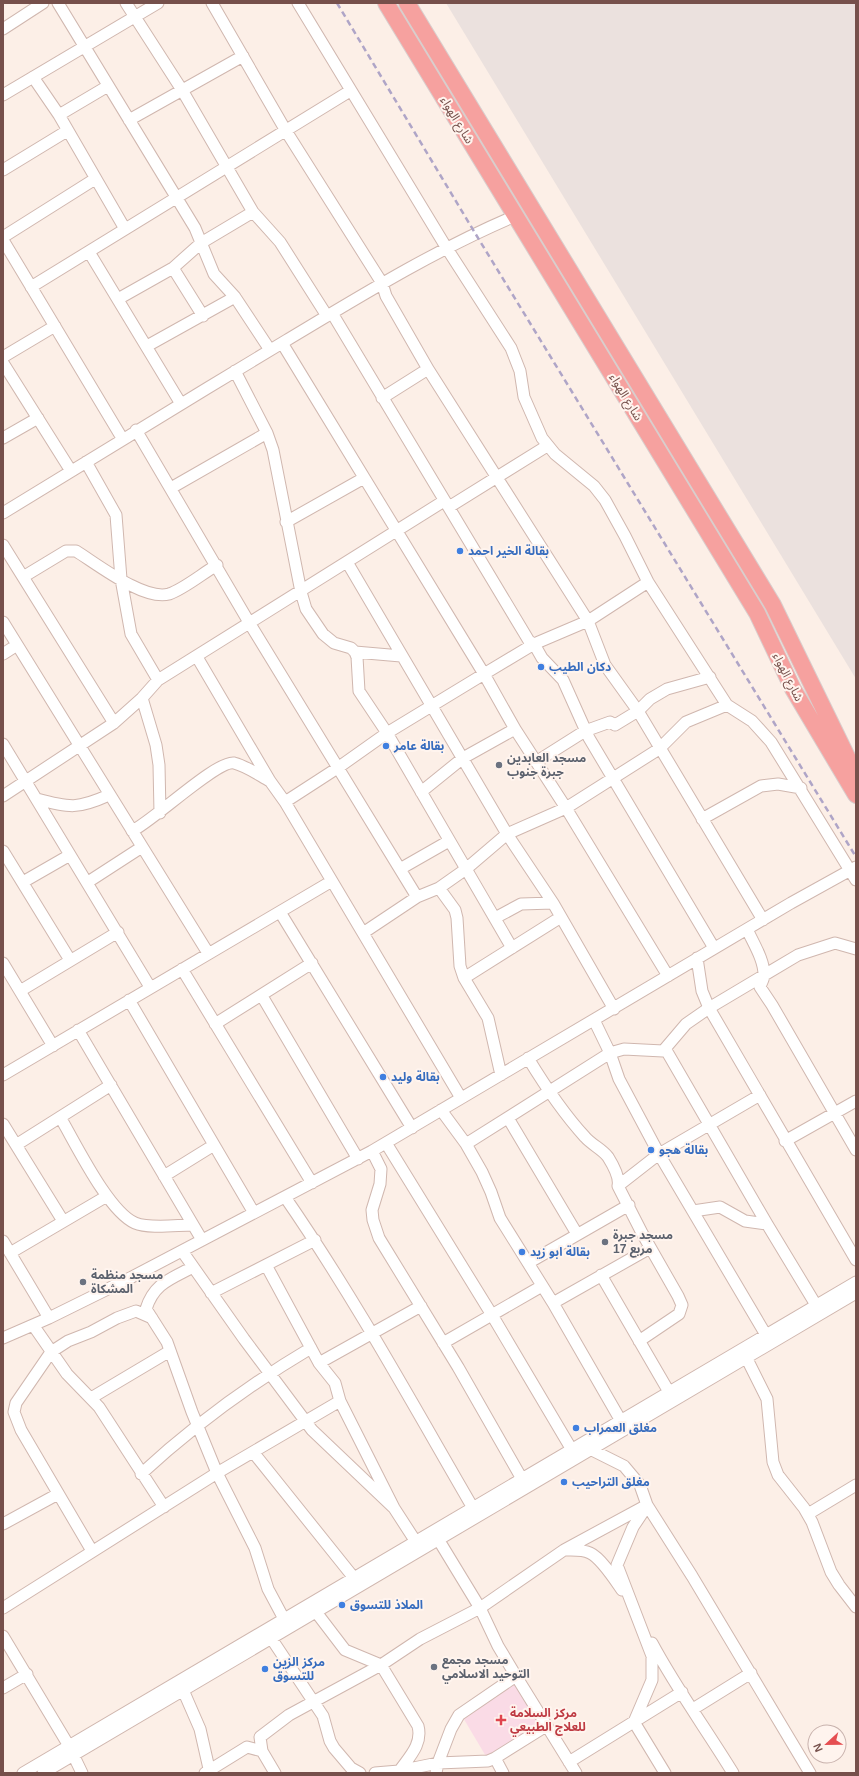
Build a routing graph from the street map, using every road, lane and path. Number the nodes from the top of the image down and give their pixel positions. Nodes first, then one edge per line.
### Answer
1 (43, 3) edge
2 (58, 3) edge
3 (126, 3) edge
4 (158, 3) edge
5 (212, 3) edge
6 (298, 3) edge
7 (386, 3) edge
8 (407, 3) edge
9 (134, 17) junction
10 (3, 29) edge
11 (84, 48) junction
12 (243, 56) junction
13 (33, 78) junction
14 (108, 86) junction
15 (182, 90) junction
16 (350, 91) junction
17 (3, 95) edge
18 (59, 115) junction
19 (129, 120) junction
20 (286, 130) junction
21 (67, 131) junction
22 (227, 168) junction
23 (3, 170) edge
24 (95, 179) junction
25 (177, 198) junction
26 (253, 212) junction
27 (515, 216) junction
28 (126, 229) junction
29 (3, 238) edge
30 (201, 243) junction
31 (446, 247) junction
32 (89, 252) junction
33 (173, 268) junction
34 (382, 283) junction
35 (31, 287) junction
36 (235, 297) junction
37 (118, 299) junction
38 (329, 315) junction
39 (202, 316) junction
40 (55, 326) junction
41 (282, 343) junction
42 (147, 346) junction
43 (270, 350) junction
44 (3, 357) edge
45 (3, 363) edge
46 (428, 369) junction
47 (235, 371) junction
48 (382, 398) junction
49 (181, 404) junction
50 (38, 418) junction
51 (136, 430) junction
52 (267, 433) junction
53 (3, 438) edge
54 (122, 438) junction
55 (547, 446) junction
56 (86, 462) junction
57 (71, 471) junction
58 (364, 478) junction
59 (498, 478) junction
60 (171, 488) junction
61 (447, 504) junction
62 (3, 513) edge
63 (286, 522) junction
64 (396, 531) junction
65 (3, 545) edge
66 (346, 562) junction
67 (217, 565) junction
68 (23, 577) junction
69 (121, 579) junction
70 (648, 582) junction
71 (301, 592) junction
72 (588, 621) junction
73 (3, 622) edge
74 (250, 624) junction
75 (534, 644) junction
76 (17, 645) junction
77 (355, 652) junction
78 (3, 654) edge
79 (401, 656) junction
80 (197, 657) junction
81 (484, 674) junction
82 (710, 677) junction
83 (158, 680) junction
84 (142, 698) junction
85 (727, 705) junction
86 (432, 707) junction
87 (638, 711) junction
88 (114, 723) junction
89 (515, 728) junction
90 (585, 731) junction
91 (387, 733) junction
92 (3, 744) edge
93 (79, 747) junction
94 (659, 749) junction
95 (463, 758) junction
96 (536, 762) junction
97 (339, 767) junction
98 (856, 775) edge
99 (613, 779) junction
100 (26, 781) junction
101 (270, 781) junction
102 (801, 788) junction
103 (421, 792) junction
104 (109, 795) junction
105 (3, 796) edge
106 (856, 796) edge
107 (37, 799) junction
108 (286, 802) junction
109 (566, 808) junction
110 (160, 813) junction
111 (702, 819) junction
112 (132, 831) junction
113 (507, 834) junction
114 (448, 840) junction
115 (142, 847) junction
116 (3, 851) edge
117 (70, 855) junction
118 (853, 868) edge
119 (400, 869) junction
120 (466, 869) junction
121 (856, 880) edge
122 (332, 881) junction
123 (23, 882) junction
124 (88, 882) junction
125 (439, 888) junction
126 (417, 897) junction
127 (553, 903) junction
128 (280, 912) junction
129 (561, 917) junction
130 (495, 918) junction
131 (763, 920) junction
132 (747, 930) junction
133 (118, 932) junction
134 (363, 934) junction
135 (512, 948) junction
136 (714, 948) junction
137 (856, 948) edge
138 (208, 953) junction
139 (697, 958) junction
140 (70, 960) junction
141 (3, 963) edge
142 (312, 963) junction
143 (182, 969) junction
144 (668, 976) junction
145 (764, 976) junction
146 (464, 978) junction
147 (150, 987) junction
148 (20, 991) junction
149 (262, 996) junction
150 (129, 1000) junction
151 (614, 1008) junction
152 (709, 1008) junction
153 (594, 1020) junction
154 (215, 1024) junction
155 (78, 1030) junction
156 (53, 1046) junction
157 (666, 1050) junction
158 (610, 1053) junction
159 (528, 1058) junction
160 (3, 1074) edge
161 (501, 1075) junction
162 (111, 1085) junction
163 (548, 1092) junction
164 (760, 1095) junction
165 (461, 1098) junction
166 (856, 1101) edge
167 (441, 1110) junction
168 (834, 1113) junction
169 (60, 1117) junction
170 (508, 1118) junction
171 (3, 1124) edge
172 (709, 1124) junction
173 (412, 1128) junction
174 (786, 1141) junction
175 (386, 1143) junction
176 (466, 1144) junction
177 (16, 1145) junction
178 (214, 1145) junction
179 (372, 1150) junction
180 (856, 1150) edge
181 (659, 1154) junction
182 (358, 1159) junction
183 (164, 1176) junction
184 (312, 1183) junction
185 (618, 1186) junction
186 (106, 1196) junction
187 (285, 1197) junction
188 (629, 1205) junction
189 (693, 1211) junction
190 (254, 1213) junction
191 (63, 1221) junction
192 (767, 1224) junction
193 (193, 1225) junction
194 (577, 1234) junction
195 (202, 1240) junction
196 (315, 1240) junction
197 (3, 1241) edge
198 (650, 1248) junction
199 (182, 1251) junction
200 (10, 1253) junction
201 (856, 1260) edge
202 (528, 1262) junction
203 (266, 1265) junction
204 (193, 1267) junction
205 (601, 1275) junction
206 (856, 1282) edge
207 (542, 1286) junction
208 (211, 1293) junction
209 (856, 1293) edge
210 (553, 1302) junction
211 (816, 1305) junction
212 (421, 1306) junction
213 (492, 1315) junction
214 (49, 1318) junction
215 (152, 1318) junction
216 (33, 1325) junction
217 (372, 1332) junction
218 (766, 1335) junction
219 (3, 1337) edge
220 (639, 1341) junction
221 (443, 1343) junction
222 (311, 1348) junction
223 (170, 1351) junction
224 (51, 1352) junction
225 (746, 1357) junction
226 (319, 1363) junction
227 (269, 1373) junction
228 (669, 1392) junction
229 (91, 1398) junction
230 (340, 1401) junction
231 (305, 1420) junction
232 (621, 1421) junction
233 (199, 1427) junction
234 (590, 1449) junction
235 (572, 1450) junction
236 (253, 1452) junction
237 (217, 1473) junction
238 (142, 1474) junction
239 (522, 1479) junction
240 (856, 1486) edge
241 (58, 1494) junction
242 (647, 1505) junction
243 (164, 1507) junction
244 (394, 1508) junction
245 (473, 1508) junction
246 (808, 1514) junction
247 (3, 1524) edge
248 (438, 1539) junction
249 (416, 1542) junction
250 (564, 1550) junction
251 (92, 1551) junction
252 (354, 1578) junction
253 (628, 1599) junction
254 (856, 1607) edge
255 (3, 1608) edge
256 (480, 1608) junction
257 (316, 1612) junction
258 (284, 1619) junction
259 (3, 1636) edge
260 (271, 1638) junction
261 (382, 1665) junction
262 (751, 1673) junction
263 (27, 1674) junction
264 (516, 1676) junction
265 (3, 1688) edge
266 (183, 1690) junction
267 (682, 1692) junction
268 (314, 1702) junction
269 (693, 1709) junction
270 (634, 1722) junction
271 (546, 1726) junction
272 (72, 1750) junction
273 (262, 1751) junction
274 (495, 1758) junction
275 (569, 1762) junction
276 (437, 1768) edge
277 (208, 1772) edge
278 (398, 1772) edge
279 (23, 1773) edge
280 (43, 1773) edge
281 (82, 1773) edge
282 (275, 1773) edge
283 (360, 1773) edge
284 (375, 1773) edge
285 (503, 1773) edge
286 (576, 1773) edge
287 (665, 1773) edge
288 (733, 1773) edge
289 (810, 1773) edge

1 - 10 street
2 - 11 street
3 - 9 street
4 - 9 street
5 - 12 street
6 - 16 street
7 - 27 highway, شارع الهواء
8 - 98 highway, شارع الهواء
9 - 11 street
9 - 15 street
11 - 13 street
11 - 14 street
12 - 15 street
12 - 20 street
13 - 17 street
13 - 18 street
14 - 18 street
14 - 19 street
15 - 19 street
15 - 22 street
16 - 20 street
16 - 31 street
18 - 21 street
19 - 25 street
20 - 22 street
20 - 34 street
21 - 23 street
21 - 24 street
22 - 25 street
22 - 26 street
24 - 28 street
24 - 29 street
25 - 28 street
25 - 30 street
26 - 30 street
26 - 38 street
27 - 31 street
27 - 106 highway, شارع الهواء
28 - 32 street
29 - 35 street
30 - 33 street
30 - 36 street
31 - 34 street
31 - 55 street
32 - 35 street
32 - 37 street
33 - 37 street
33 - 39 street
34 - 38 street
34 - 46 street
35 - 40 street
36 - 39 street
36 - 43 street
37 - 42 street
38 - 41 street
38 - 48 street
39 - 42 street
40 - 44 street
40 - 54 street
41 - 43 street
41 - 58 street
42 - 49 street
43 - 47 street
45 - 50 street
46 - 48 street
46 - 59 street
47 - 49 street
47 - 52 street
48 - 61 street
49 - 51 street
50 - 53 street
50 - 57 street
51 - 54 street
51 - 60 street
52 - 60 street
52 - 63 street
54 - 56 street
55 - 59 street
55 - 70 street
56 - 57 street
56 - 69 street
57 - 62 street
58 - 63 street
58 - 64 street
59 - 61 street
59 - 72 street
60 - 67 street
61 - 64 street
61 - 75 street
63 - 71 street
64 - 66 street
64 - 81 street
65 - 68 street
66 - 71 street
66 - 79 street
67 - 69 street
67 - 74 street
68 - 69 street
68 - 88 street
69 - 83 street
70 - 72 street
70 - 82 street
71 - 74 street
71 - 77 street
72 - 75 street
72 - 87 street
73 - 76 street
74 - 80 street
74 - 97 street
75 - 81 street
75 - 90 street
76 - 78 street
76 - 93 street
77 - 79 street
77 - 91 street
79 - 86 street
80 - 83 street
80 - 101 street
81 - 86 street
81 - 89 street
82 - 85 street
82 - 87 street
83 - 84 street
84 - 88 street
84 - 110 street
85 - 94 street
85 - 102 street
86 - 91 street
86 - 95 street
87 - 90 street
87 - 94 street
88 - 93 street
89 - 95 street
89 - 96 street
90 - 96 street
90 - 99 street
91 - 97 street
91 - 103 street
92 - 100 street
93 - 100 street
93 - 104 street
94 - 99 street
94 - 111 street
95 - 103 street
95 - 113 street
96 - 109 street
97 - 108 street
97 - 119 street
99 - 109 street
99 - 136 street
100 - 105 street
100 - 107 street
101 - 108 street
101 - 110 street
102 - 111 street
102 - 118 street
103 - 114 street
104 - 107 street
104 - 112 street
107 - 117 street
108 - 122 street
109 - 113 street
109 - 144 street
110 - 112 street
111 - 131 street
112 - 115 street
113 - 120 street
113 - 127 street
114 - 119 street
114 - 120 street
115 - 124 street
115 - 138 street
116 - 123 street
117 - 123 street
117 - 124 street
118 - 121 street
118 - 131 street
119 - 126 street
120 - 125 street
120 - 130 street
122 - 128 street
122 - 134 street
123 - 140 street
124 - 133 street
125 - 126 street
125 - 146 street
126 - 134 street
127 - 129 street
127 - 130 street
128 - 138 street
128 - 142 street
129 - 135 street
129 - 151 street
130 - 135 street
131 - 132 street
132 - 136 street
132 - 145 street
133 - 140 street
133 - 147 street
134 - 165 street
135 - 146 street
136 - 139 street
137 - 145 street
138 - 143 street
139 - 144 street
139 - 152 street
140 - 148 street
141 - 148 street
142 - 149 street
142 - 173 street
143 - 147 street
143 - 154 street
144 - 151 street
145 - 152 street
145 - 168 street
146 - 161 street
147 - 150 street
148 - 156 street
149 - 154 street
149 - 182 street
150 - 155 street
150 - 178 street
151 - 153 street
152 - 157 street
152 - 164 street
153 - 158 street
153 - 159 street
154 - 184 street
155 - 156 street
155 - 162 street
156 - 160 street
157 - 158 street
157 - 172 street
158 - 163 street
158 - 181 street
159 - 161 street
159 - 163 street
161 - 165 street
162 - 169 street
162 - 183 street
163 - 170 street
163 - 185 street
164 - 172 street
164 - 174 street
165 - 167 street
166 - 168 street
167 - 173 street
167 - 176 street
168 - 174 street
168 - 180 street
169 - 177 street
169 - 186 street
170 - 176 street
170 - 194 street
171 - 177 street
172 - 181 street
172 - 192 street
173 - 175 street
174 - 201 street
175 - 179 street
175 - 213 street
176 - 202 street
177 - 191 street
178 - 183 street
178 - 190 street
179 - 182 street
179 - 212 street
181 - 185 street
181 - 189 street
182 - 184 street
183 - 193 street
184 - 187 street
185 - 188 street
186 - 191 street
186 - 193 street
187 - 190 street
187 - 196 street
188 - 194 street
188 - 198 street
189 - 192 street
189 - 218 street
190 - 195 street
191 - 200 street
192 - 211 street
193 - 195 street
194 - 202 street
195 - 199 street
196 - 203 street
196 - 217 street
197 - 200 street
198 - 205 street
198 - 220 street
199 - 204 street
199 - 214 street
200 - 214 street
202 - 207 street
203 - 208 street
203 - 222 street
204 - 208 street
204 - 215 street
205 - 210 street
205 - 220 street
206 - 211 street
207 - 210 street
207 - 213 street
208 - 227 street
209 - 225 street
210 - 232 street
211 - 218 street
212 - 217 street
212 - 221 street
213 - 221 street
213 - 235 street
214 - 216 street
215 - 223 street
215 - 224 street
216 - 219 street
216 - 224 street
217 - 226 street
217 - 245 street
218 - 228 street
220 - 228 street
221 - 239 street
222 - 226 street
222 - 227 street
223 - 229 street
223 - 233 street
224 - 229 street
224 - 241 street
225 - 234 street
225 - 246 street
226 - 230 street
227 - 231 street
227 - 233 street
228 - 232 street
229 - 238 street
230 - 231 street
230 - 244 street
231 - 236 street
231 - 244 street
232 - 235 street
233 - 237 street
233 - 238 street
234 - 242 street
234 - 248 street
235 - 239 street
236 - 237 street
236 - 252 street
237 - 243 street
237 - 258 street
238 - 243 street
239 - 245 street
240 - 246 street
241 - 247 street
241 - 251 street
242 - 250 street
242 - 253 street
242 - 262 street
243 - 251 street
244 - 249 street
245 - 249 street
246 - 254 street
248 - 256 street
248 - 257 street
249 - 252 street
250 - 253 street
250 - 256 street
251 - 255 street
252 - 258 street
253 - 267 street
253 - 270 street
256 - 261 street
256 - 264 street
257 - 260 street
257 - 261 street
258 - 272 street
259 - 263 street
260 - 266 street
260 - 268 street
261 - 268 street
261 - 278 street
262 - 269 street
262 - 289 street
263 - 265 street
263 - 272 street
264 - 271 street
264 - 276 street
266 - 272 street
266 - 277 street
267 - 269 street
267 - 270 street
268 - 273 street
268 - 283 street
269 - 288 street
270 - 275 street
270 - 287 street
271 - 274 street
271 - 275 street
272 - 279 street
272 - 280 street
272 - 281 street
273 - 277 street
273 - 282 street
274 - 276 street
274 - 285 street
275 - 286 street
276 - 278 street
278 - 284 street

